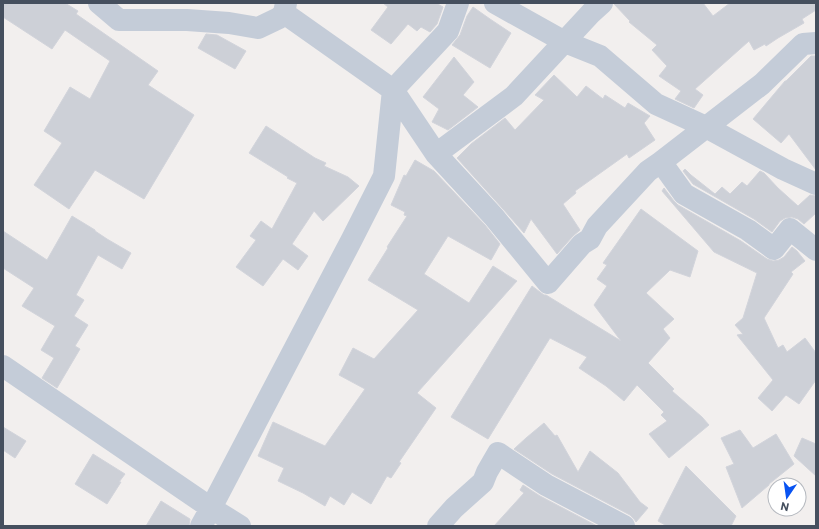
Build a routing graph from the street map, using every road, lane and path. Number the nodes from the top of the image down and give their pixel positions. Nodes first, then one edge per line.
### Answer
1 (99, 3) edge
2 (458, 3) edge
3 (496, 3) edge
4 (602, 3) edge
5 (285, 8) edge
6 (565, 42) junction
7 (816, 43) edge
8 (393, 90) junction
9 (706, 127) junction
10 (436, 154) junction
11 (661, 162) junction
12 (816, 184) edge
13 (816, 250) edge
14 (3, 366) edge
15 (206, 517) edge
16 (240, 526) edge
17 (438, 526) edge
18 (624, 526) edge

1 - 5 street
2 - 8 street
3 - 6 street
4 - 6 street
5 - 8 street
6 - 9 street
6 - 10 street
7 - 9 street
8 - 10 street
8 - 15 street
9 - 11 street
9 - 12 street
10 - 11 street
11 - 13 street
14 - 15 street
15 - 16 street
17 - 18 street

